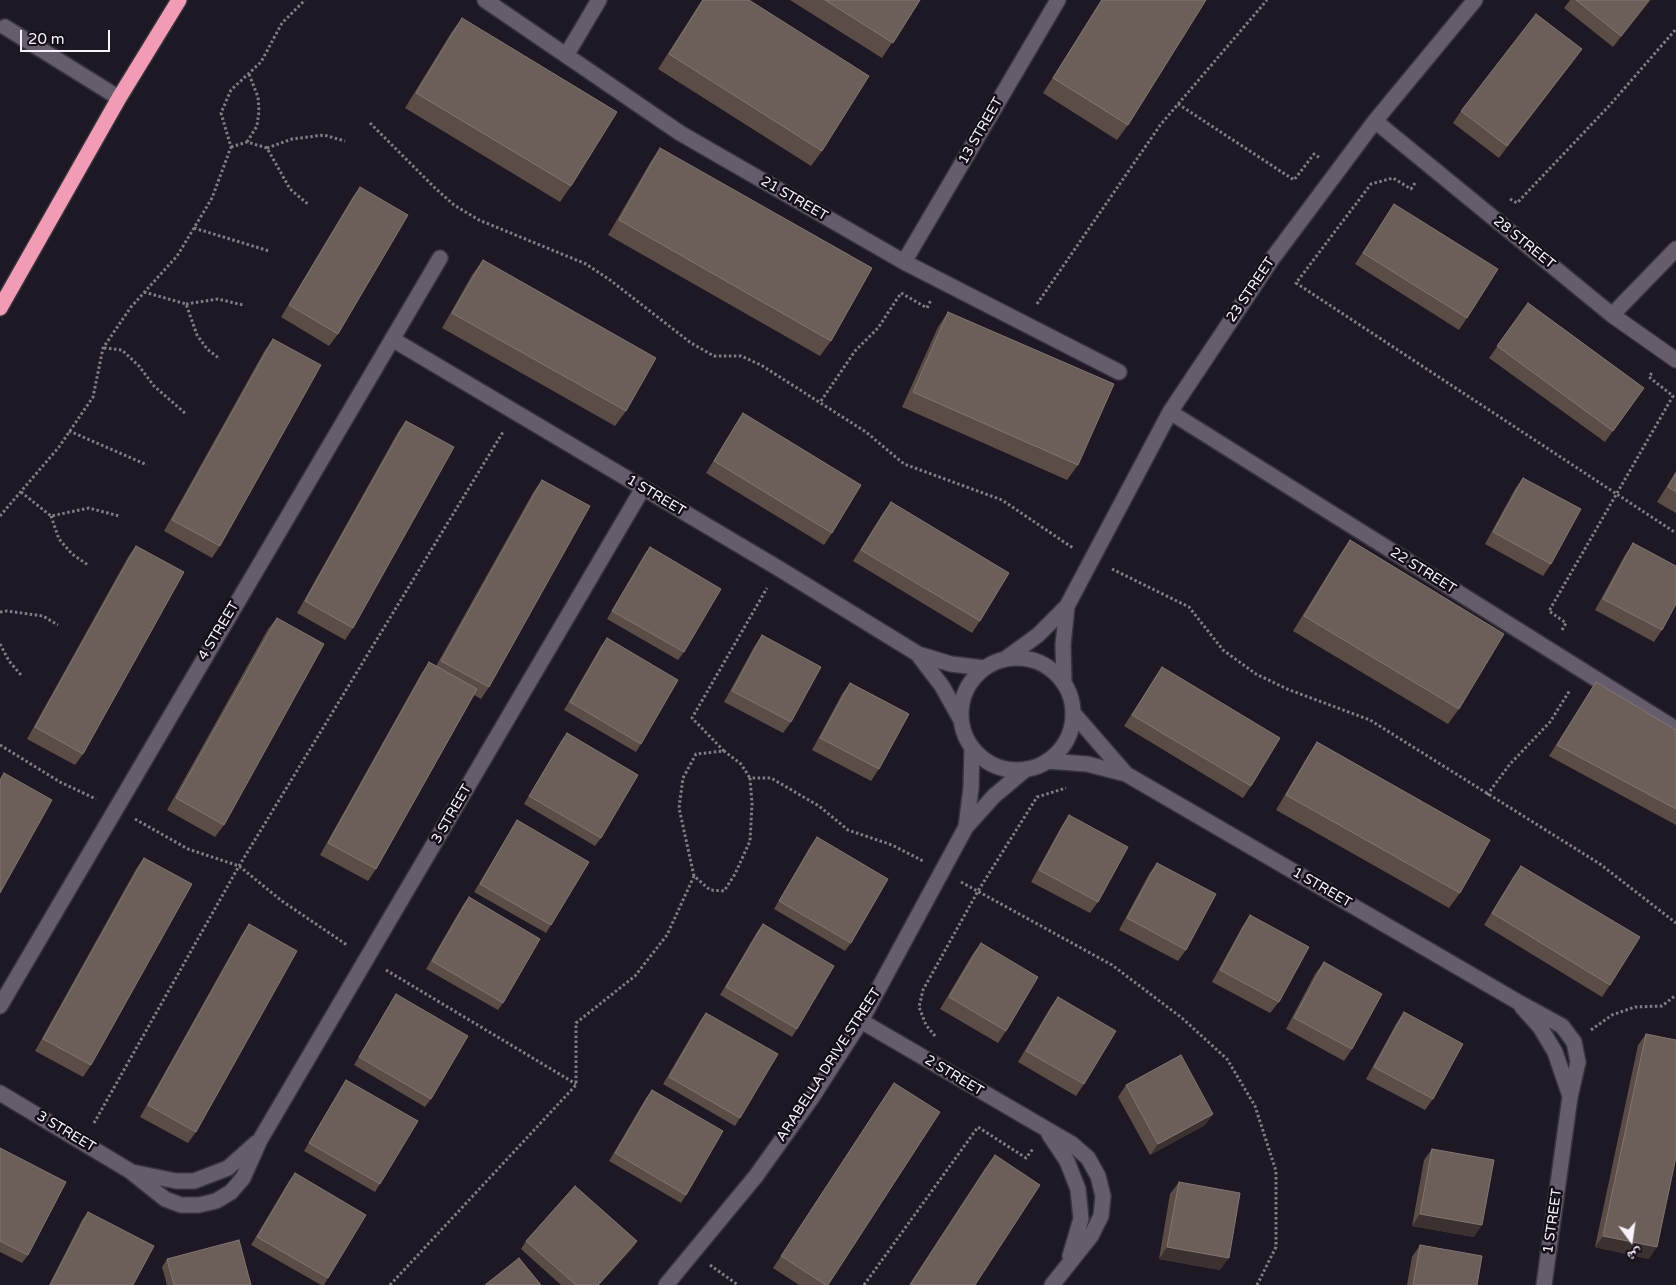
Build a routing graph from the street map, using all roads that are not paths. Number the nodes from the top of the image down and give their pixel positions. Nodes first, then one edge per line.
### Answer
1 (179, 0) edge
2 (485, 0) edge
3 (599, 0) edge
4 (1058, 0) edge
5 (1475, 0) edge
6 (5, 27) dead end
7 (567, 54) junction
8 (119, 98) junction
9 (1375, 121) junction
10 (1676, 249) edge
11 (440, 258) dead end
12 (904, 262) junction
13 (0, 308) edge
14 (1612, 315) junction
15 (392, 338) junction
16 (1670, 356) edge
17 (1119, 372) dead end
18 (1170, 412) junction
19 (643, 488) junction
20 (1067, 606) junction
21 (918, 654) junction
22 (1005, 659) junction
23 (984, 668) junction
24 (1064, 682) junction
25 (1073, 713) junction
26 (961, 721) junction
27 (1676, 729) edge
28 (972, 748) junction
29 (1047, 761) junction
30 (1026, 769) junction
31 (1126, 774) junction
32 (966, 827) junction
33 (1518, 1002) junction
34 (0, 1006) edge
35 (860, 1021) junction
36 (0, 1093) edge
37 (1570, 1097) junction
38 (1047, 1131) junction
39 (260, 1140) junction
40 (130, 1172) junction
41 (1068, 1262) junction
42 (666, 1285) edge
43 (1052, 1285) edge
44 (1544, 1285) edge

1 - 8 highway
2 - 7 street, 21 STREET
3 - 7 street
4 - 12 street, 13 STREET
5 - 9 street, 23 STREET
6 - 8 street
7 - 12 street, 21 STREET
8 - 13 highway
9 - 14 street, 28 STREET
9 - 18 street, 23 STREET
10 - 14 street
11 - 15 street, 4 STREET
12 - 17 street, 21 STREET
14 - 16 street, 28 STREET
15 - 19 street, 1 STREET
15 - 34 street, 4 STREET
18 - 20 street, 23 STREET
18 - 27 street, 22 STREET
19 - 21 street, 1 STREET
19 - 39 street, 3 STREET
20 - 22 street
20 - 24 street
21 - 23 street
21 - 26 street
22 - 23 street
22 - 24 street
23 - 26 street
24 - 25 street
25 - 29 street
25 - 31 street
26 - 28 street
28 - 30 street
28 - 32 street
29 - 30 street
29 - 31 street
30 - 32 street
31 - 33 street, 1 STREET
32 - 35 street, ARABELLA DRIVE STREET
33 - 37 street, 1 STREET
33 - 37 street, 1 STREET
35 - 38 street, 2 STREET
35 - 42 street, ARABELLA DRIVE STREET
36 - 40 street, 3 STREET
37 - 44 street, 1 STREET
38 - 41 street, 2 STREET
38 - 41 street, 2 STREET
39 - 40 street, 3 STREET
39 - 40 street, 3 STREET
41 - 43 street, 2 STREET

